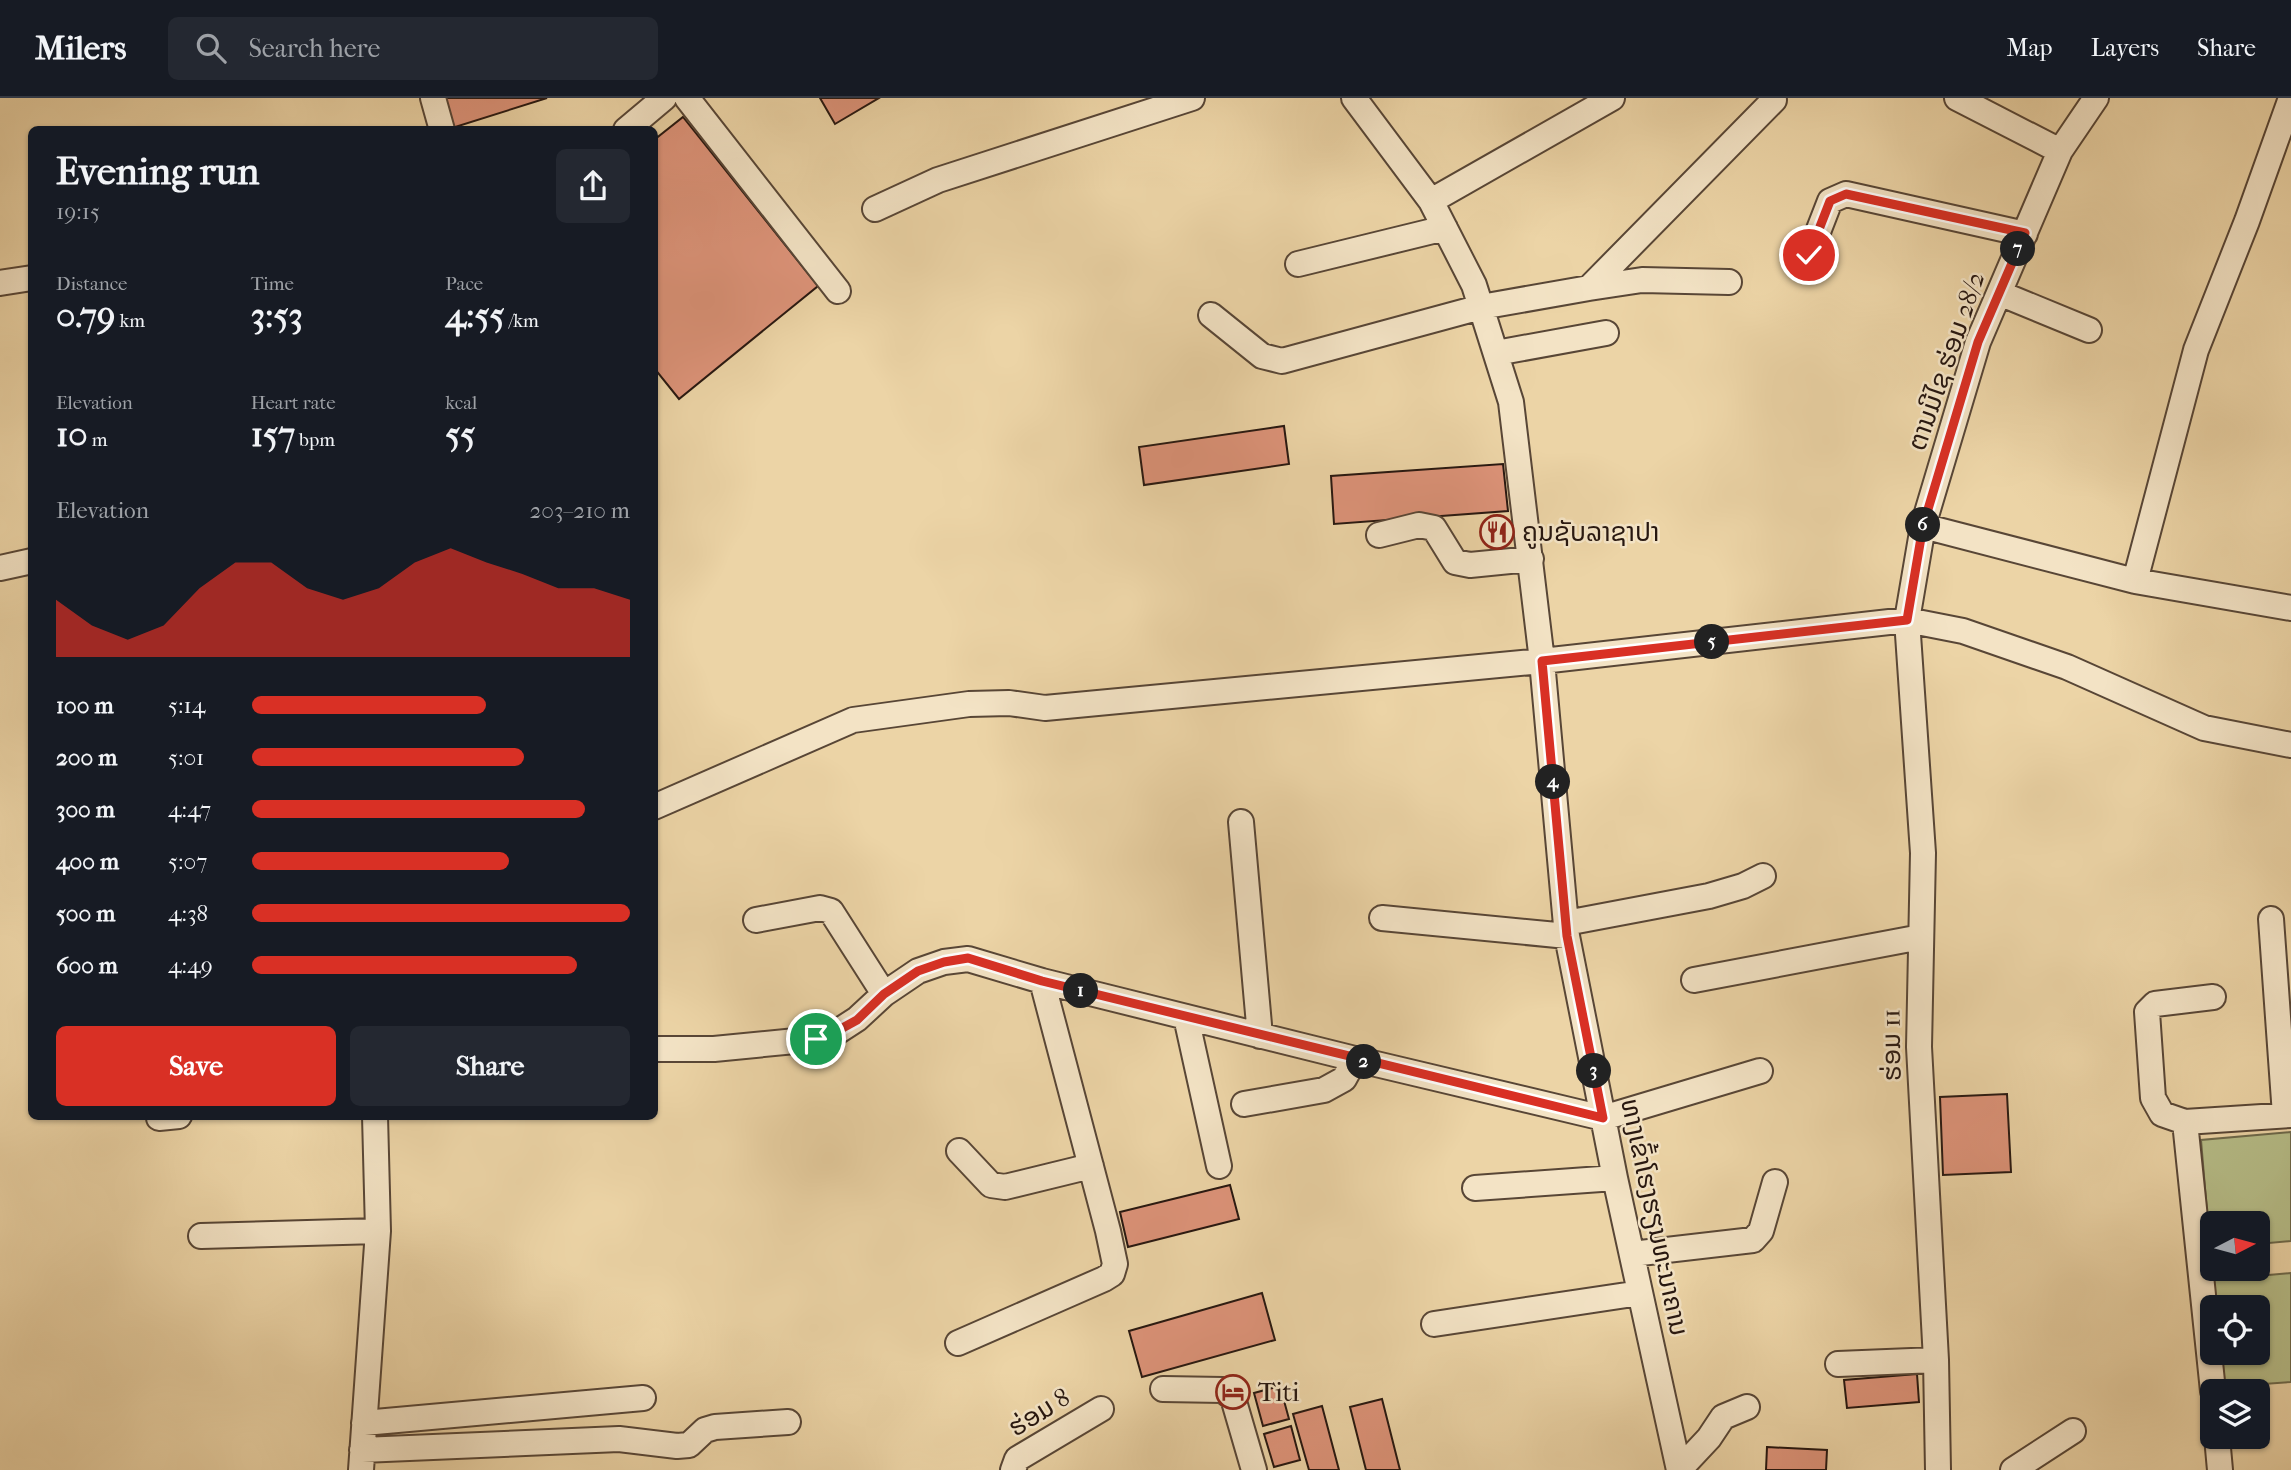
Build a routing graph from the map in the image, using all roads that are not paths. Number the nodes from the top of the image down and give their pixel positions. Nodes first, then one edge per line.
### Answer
1 (433, 98) edge
2 (664, 98) edge
3 (687, 98) edge
4 (1192, 98) edge
5 (1354, 98) edge
6 (1612, 98) edge
7 (1957, 98) edge
8 (2095, 98) edge
9 (2291, 98) edge
10 (1774, 100) dead end
11 (441, 126) edge
12 (631, 126) edge
13 (2060, 151) junction
14 (1431, 201) junction
15 (875, 209) dead end
16 (1445, 228) junction
17 (2025, 233) junction
18 (1809, 255) dead end
19 (1298, 264) dead end
20 (28, 279) edge
21 (1729, 282) dead end
22 (0, 283) edge
23 (1589, 288) junction
24 (838, 291) dead end
25 (1999, 293) junction
26 (1481, 307) junction
27 (1211, 315) dead end
28 (2089, 330) dead end
29 (1606, 333) dead end
30 (1496, 353) junction
31 (1923, 526) junction
32 (1380, 535) dead end
33 (1531, 559) junction
34 (28, 562) edge
35 (0, 568) edge
36 (2135, 581) junction
37 (2291, 608) edge
38 (1907, 620) junction
39 (1542, 661) junction
40 (2291, 745) edge
41 (658, 805) edge
42 (1241, 822) dead end
43 (1763, 876) dead end
44 (1382, 918) dead end
45 (2271, 919) dead end
46 (756, 920) dead end
47 (1566, 929) junction
48 (1922, 937) junction
49 (1694, 980) dead end
50 (1042, 981) junction
51 (884, 994) junction
52 (2213, 997) dead end
53 (1186, 1017) junction
54 (1260, 1036) junction
55 (658, 1049) edge
56 (1354, 1059) junction
57 (1760, 1071) dead end
58 (1244, 1104) dead end
59 (2288, 1115) edge
60 (1603, 1118) junction
61 (375, 1120) edge
62 (2185, 1122) junction
63 (959, 1151) dead end
64 (1091, 1166) junction
65 (1219, 1166) dead end
66 (1615, 1178) junction
67 (1775, 1182) dead end
68 (1475, 1188) dead end
69 (378, 1231) junction
70 (201, 1236) dead end
71 (1632, 1255) junction
72 (1640, 1293) junction
73 (1434, 1324) dead end
74 (958, 1343) dead end
75 (1936, 1360) junction
76 (1838, 1364) dead end
77 (2212, 1379) edge
78 (1163, 1390) dead end
79 (643, 1398) dead end
80 (1747, 1407) dead end
81 (1101, 1409) dead end
82 (788, 1422) dead end
83 (364, 1423) junction
84 (2073, 1430) dead end
85 (2218, 1449) edge
86 (361, 1463) edge
87 (347, 1470) edge
88 (1013, 1470) edge
89 (1254, 1470) edge
90 (1679, 1470) edge
91 (1938, 1470) edge
92 (2013, 1470) edge
93 (2220, 1470) edge

1 - 11 street
2 - 12 street
3 - 24 street
4 - 15 street
5 - 14 street, ທາງເຂົ້າໂຮງຮຽນທະນາຄານ
6 - 14 street
7 - 13 street
8 - 13 street, ຕານມີໄຊ ຮ່ອມ 28/2
9 - 36 street
10 - 23 street
13 - 17 street, ຕານມີໄຊ ຮ່ອມ 28/2
14 - 16 street, ທາງເຂົ້າໂຮງຮຽນທະນາຄານ
16 - 19 street
16 - 26 street, ທາງເຂົ້າໂຮງຮຽນທະນາຄານ
17 - 18 street
17 - 25 street, ຕານມີໄຊ ຮ່ອມ 28/2
20 - 22 street
21 - 23 street
23 - 26 street
25 - 28 street
25 - 31 street, ຕານມີໄຊ ຮ່ອມ 28/2
26 - 27 street
26 - 30 street, ທາງເຂົ້າໂຮງຮຽນທະນາຄານ
29 - 30 street
30 - 33 street, ທາງເຂົ້າໂຮງຮຽນທະນາຄານ
31 - 36 street
31 - 38 street, ຕານມີໄຊ ຮ່ອມ 28/2
32 - 33 street
33 - 39 street, ທາງເຂົ້າໂຮງຮຽນທະນາຄານ
34 - 35 street
36 - 37 street
38 - 39 street
38 - 40 street
38 - 48 street, ຮ່ອມ 11
39 - 41 street
39 - 47 street, ທາງເຂົ້າໂຮງຮຽນທະນາຄານ
42 - 54 street
43 - 47 street
44 - 47 street
45 - 59 street
46 - 51 street
47 - 60 street, ທາງເຂົ້າໂຮງຮຽນທະນາຄານ
48 - 49 street
48 - 75 street, ຮ່ອມ 11
50 - 51 street
50 - 53 street
50 - 64 street
51 - 55 street
52 - 62 street
53 - 54 street
53 - 65 street
54 - 56 street
56 - 58 street
56 - 60 street
57 - 60 street
59 - 62 street
60 - 66 street, ທາງເຂົ້າໂຮງຮຽນທະນາຄານ
61 - 69 street
62 - 77 street
63 - 64 street
64 - 74 street
66 - 68 street
66 - 71 street, ທາງເຂົ້າໂຮງຮຽນທະນາຄານ
67 - 71 street
69 - 70 street
69 - 83 street
71 - 72 street, ທາງເຂົ້າໂຮງຮຽນທະນາຄານ
72 - 73 street
72 - 90 street, ທາງເຂົ້າໂຮງຮຽນທະນາຄານ
75 - 76 street
75 - 91 street, ຮ່ອມ 11
78 - 89 street
79 - 83 street
80 - 90 street
81 - 88 street, ຮ່ອມ 8
82 - 86 street
83 - 86 street
84 - 92 street
85 - 93 street
86 - 87 street

